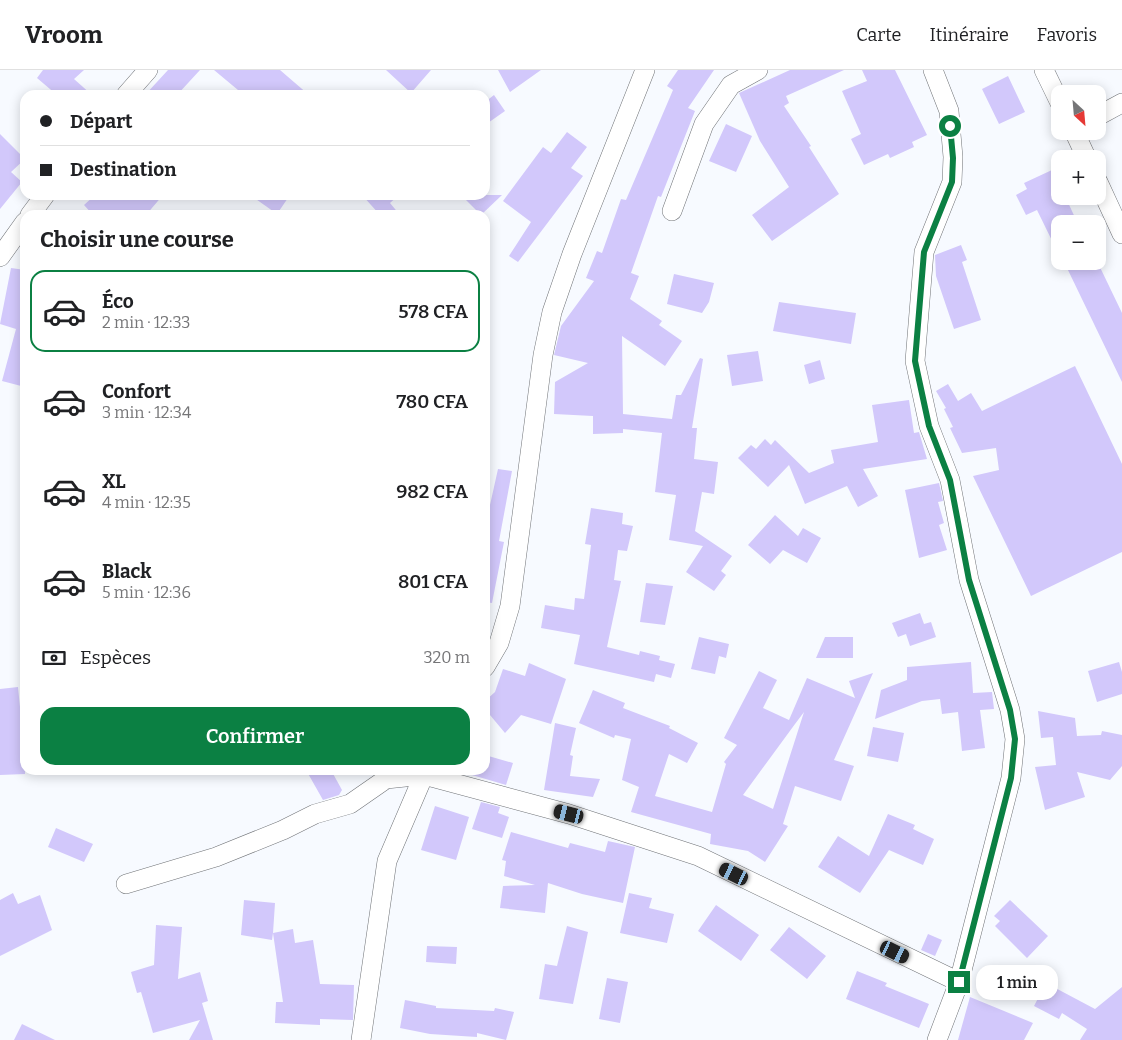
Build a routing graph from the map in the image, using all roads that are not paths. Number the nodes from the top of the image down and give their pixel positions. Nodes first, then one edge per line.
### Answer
1 (148, 70) edge
2 (645, 70) edge
3 (758, 70) edge
4 (933, 70) edge
5 (1044, 70) edge
6 (1051, 85) edge
7 (130, 90) edge
8 (1122, 103) edge
9 (1106, 112) edge
10 (1106, 199) edge
11 (672, 211) dead end
12 (20, 229) edge
13 (1122, 234) edge
14 (0, 257) edge
15 (490, 658) edge
16 (408, 775) edge
17 (424, 775) edge
18 (432, 775) edge
19 (126, 884) dead end
20 (959, 982) junction
21 (361, 1040) edge
22 (937, 1040) edge

1 - 7 street
2 - 15 street
3 - 11 street
4 - 20 street
5 - 6 street
8 - 9 street
10 - 13 street
12 - 14 street
16 - 19 street
17 - 21 street
18 - 20 street
20 - 22 street

